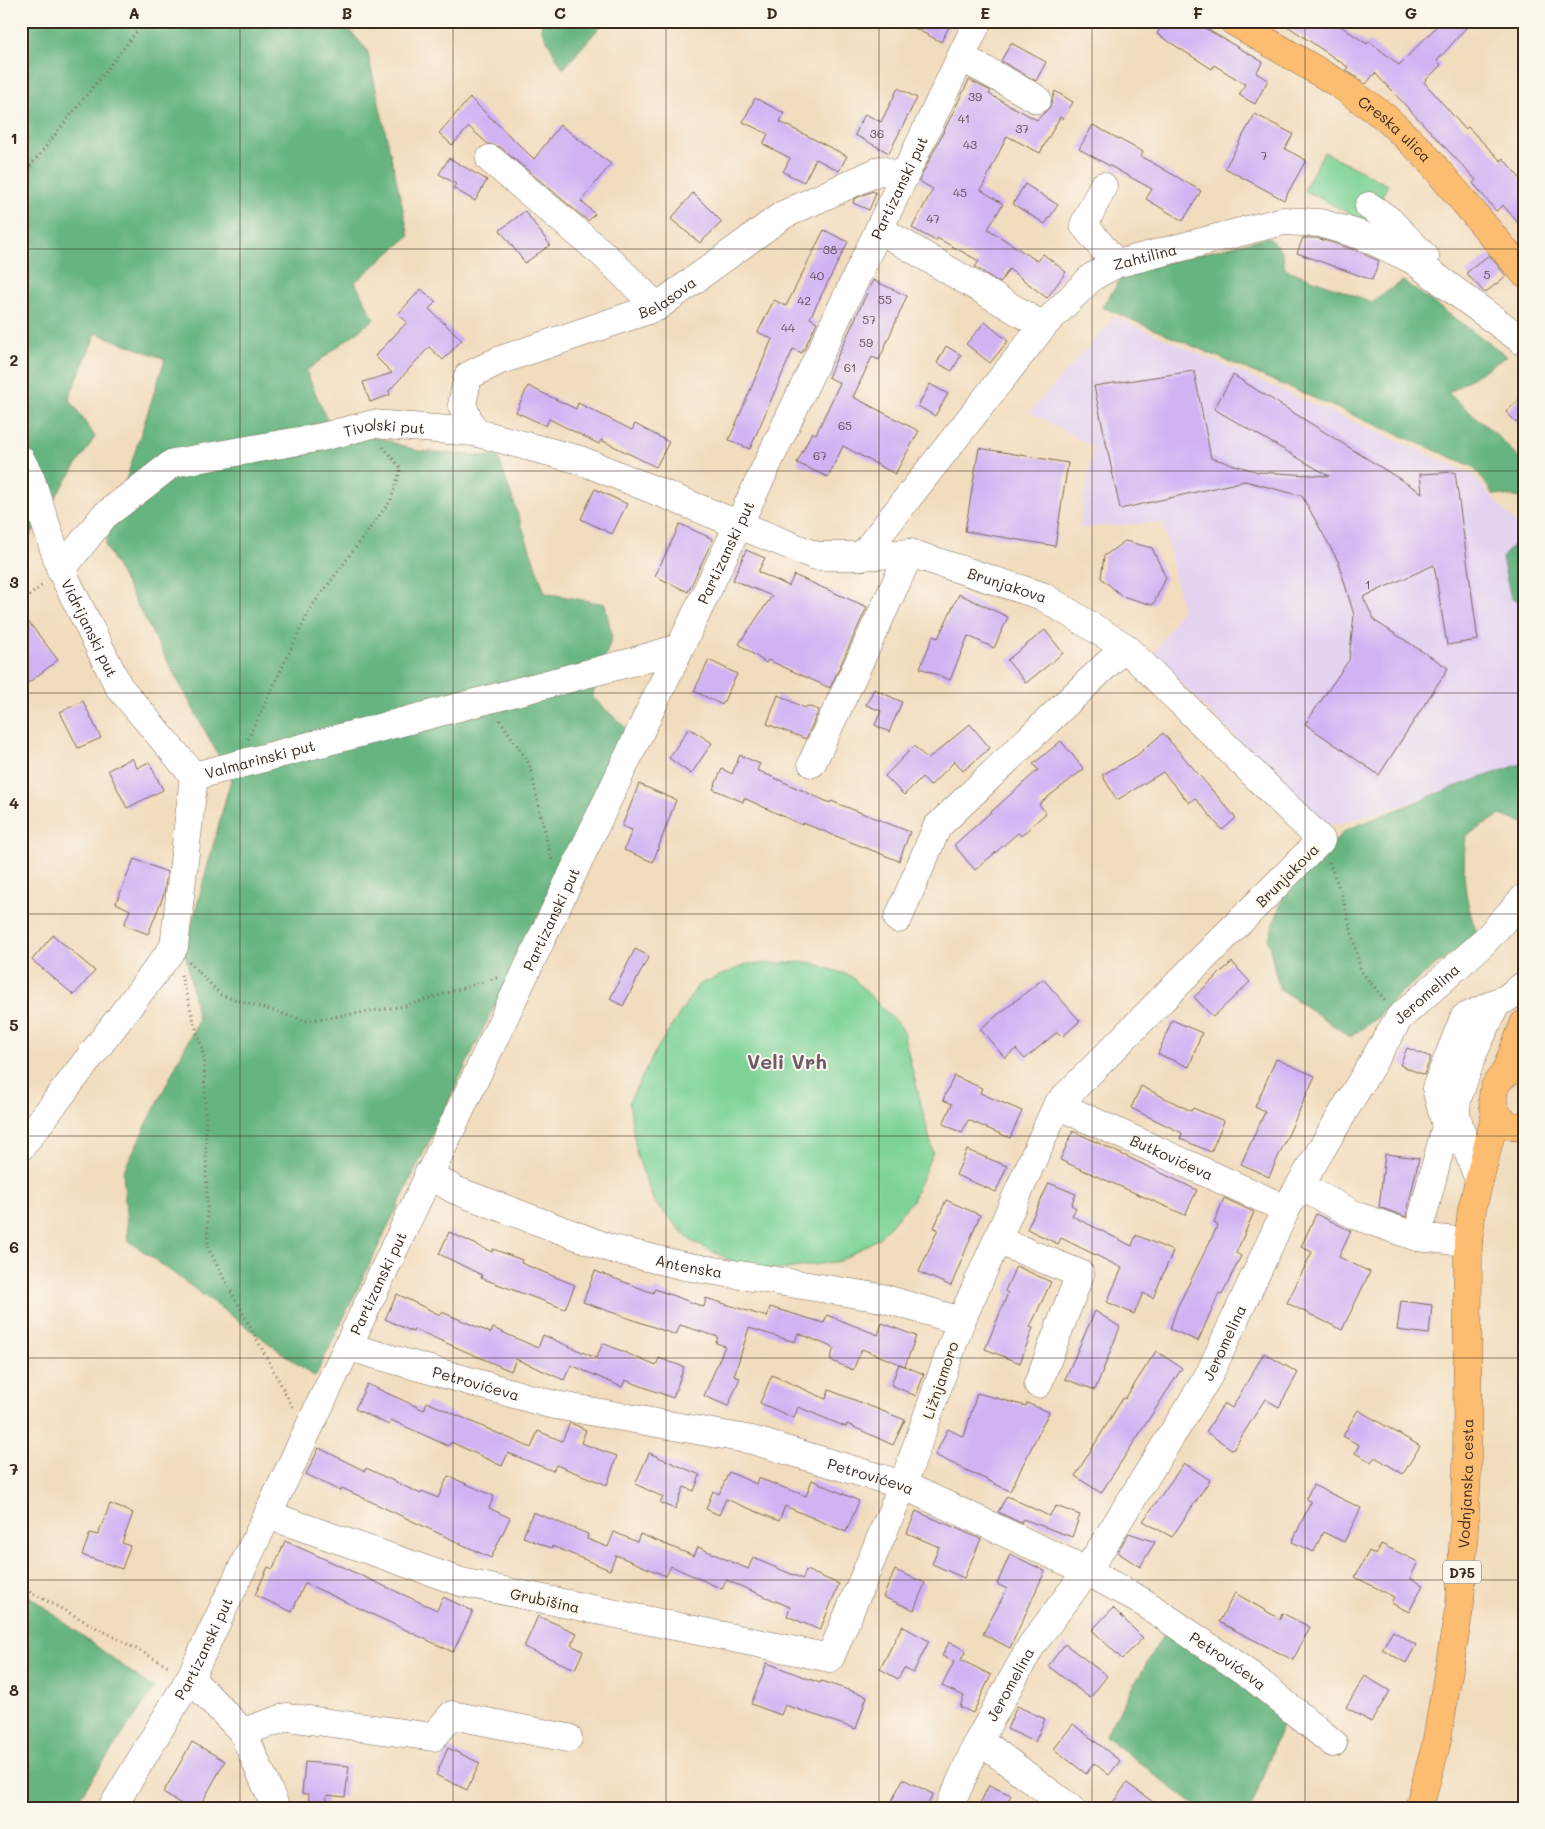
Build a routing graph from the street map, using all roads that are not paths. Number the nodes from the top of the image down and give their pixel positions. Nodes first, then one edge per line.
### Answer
1 (978, 21) edge
2 (1233, 21) edge
3 (961, 57) junction
4 (1037, 99) dead end
5 (490, 159) dead end
6 (903, 178) junction
7 (1102, 186) dead end
8 (1369, 206) dead end
9 (879, 229) junction
10 (1116, 264) junction
11 (1524, 273) edge
12 (1436, 275) junction
13 (657, 307) junction
14 (1042, 326) junction
15 (1524, 342) edge
16 (474, 432) junction
17 (21, 460) edge
18 (738, 524) junction
19 (910, 553) junction
20 (862, 556) junction
21 (61, 570) junction
22 (1125, 647) junction
23 (679, 648) junction
24 (812, 763) dead end
25 (194, 776) junction
26 (1524, 898) edge
27 (898, 919) dead end
28 (1524, 985) edge
29 (1524, 1024) edge
30 (1514, 1071) edge
31 (1058, 1105) junction
32 (1496, 1113) junction
33 (1451, 1120) junction
34 (1522, 1127) edge
35 (21, 1147) edge
36 (1483, 1168) junction
37 (428, 1174) junction
38 (1300, 1186) junction
39 (1286, 1209) junction
40 (1417, 1237) junction
41 (998, 1240) junction
42 (1468, 1242) junction
43 (961, 1321) junction
44 (349, 1347) junction
45 (1038, 1384) dead end
46 (903, 1485) junction
47 (268, 1515) junction
48 (1087, 1571) junction
49 (830, 1658) joint
50 (190, 1678) junction
51 (243, 1732) junction
52 (568, 1738) dead end
53 (979, 1740) junction
54 (1333, 1743) dead end
55 (112, 1808) edge
56 (276, 1808) edge
57 (949, 1808) edge
58 (1070, 1808) edge
59 (1419, 1808) edge

1 - 3 street, Partizanski put
2 - 11 main road, Creska ulica
3 - 4 street
3 - 6 street, Partizanski put
5 - 13 street
6 - 9 street, Partizanski put
6 - 13 street, Belasova
7 - 10 street
8 - 12 street
9 - 14 street
9 - 18 street, Partizanski put
10 - 12 street, Zahtilina
10 - 14 street, Zahtilina
12 - 15 street, Zahtilina
13 - 16 street, Belasova
14 - 20 street, Zahtilina
16 - 18 street, Tivolski put
16 - 21 street, Tivolski put
17 - 21 street, Vidrijanski put
18 - 20 street, Brunjakova
18 - 23 street, Partizanski put
19 - 20 street, Brunjakova
19 - 22 street, Brunjakova
19 - 24 street
21 - 25 street, Vidrijanski put
22 - 27 street
22 - 31 street, Brunjakova
23 - 25 street, Valmarinski put
23 - 37 street, Partizanski put
25 - 35 street, Valmarinski put
26 - 38 street, Jeromelina
28 - 33 street
29 - 30 main road, D75
30 - 32 main road, D75
31 - 39 street, Butkovićeva
31 - 41 street, Ližnjamoro
32 - 34 main road
32 - 36 main road, Vodnjanska cesta / D75
33 - 36 street
33 - 40 street
34 - 36 main road
36 - 42 main road, Vodnjanska cesta / D75
37 - 43 street, Antenska
37 - 44 street, Partizanski put
38 - 39 street, Jeromelina
38 - 40 street
39 - 48 street, Jeromelina
40 - 42 street
41 - 43 street, Ližnjamoro
41 - 45 street
42 - 59 main road, Vodnjanska cesta / D75
43 - 46 street, Ližnjamoro
44 - 46 street, Petrovićeva
44 - 47 street, Partizanski put
46 - 48 street, Petrovićeva
46 - 49 street, Ližnjamoro
47 - 49 street, Grubišina
47 - 50 street, Partizanski put
48 - 53 street, Jeromelina
48 - 54 street, Petrovićeva
50 - 51 street
50 - 55 street, Partizanski put
51 - 52 street
51 - 56 street
53 - 57 street, Jeromelina
53 - 58 street

